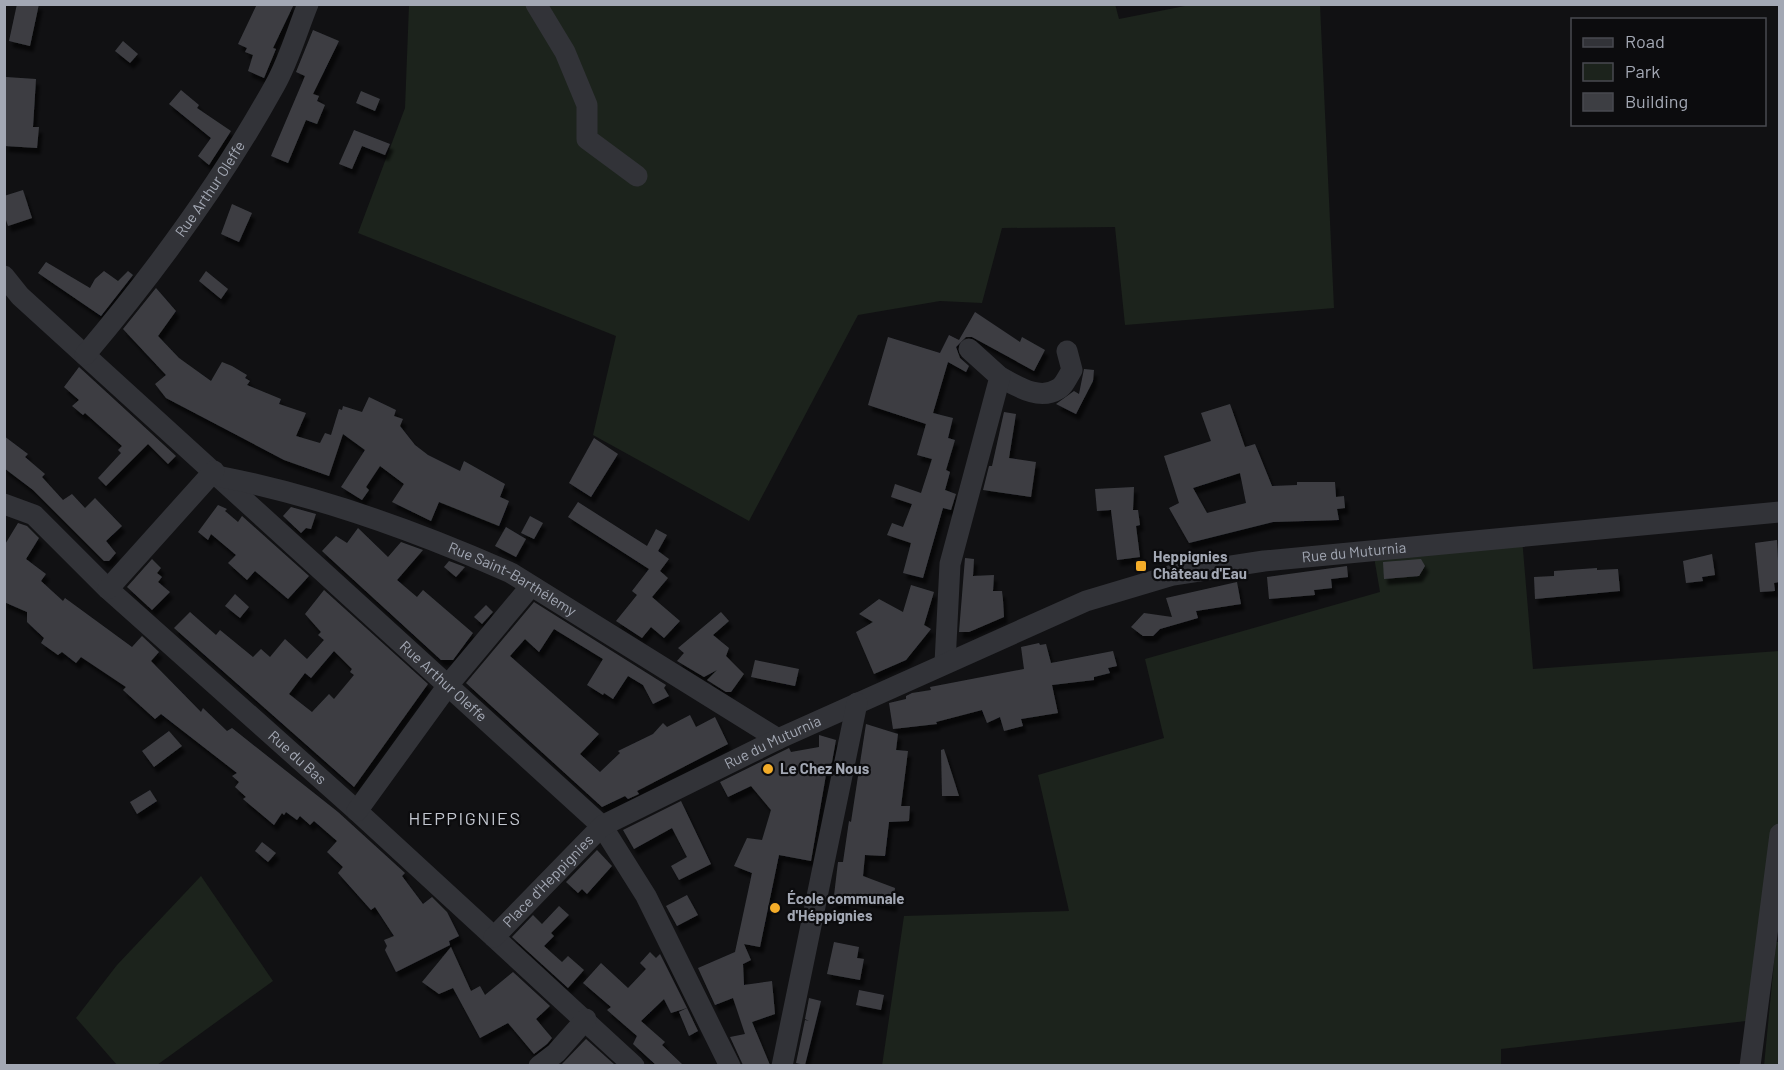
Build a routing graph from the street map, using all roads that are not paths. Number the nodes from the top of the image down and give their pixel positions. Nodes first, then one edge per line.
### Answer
1 (308, 4) edge
2 (536, 4) edge
3 (637, 176) dead end
4 (4, 276) edge
5 (969, 349) dead end
6 (1067, 351) dead end
7 (85, 355) junction
8 (998, 387) junction
9 (218, 474) junction
10 (4, 504) edge
11 (1779, 512) edge
12 (531, 586) junction
13 (108, 589) junction
14 (945, 663) junction
15 (449, 684) junction
16 (857, 703) junction
17 (778, 738) junction
18 (357, 811) junction
19 (602, 826) junction
20 (1779, 834) edge
21 (494, 937) junction
22 (586, 1019) junction
23 (539, 1065) edge
24 (634, 1065) edge
25 (730, 1065) edge
26 (782, 1065) edge
27 (1750, 1065) edge

1 - 7 street, Rue Arthur Oleffe
2 - 3 street
4 - 7 street, Rue Arthur Oleffe
5 - 8 street
6 - 8 street
7 - 9 street, Rue Arthur Oleffe
8 - 14 street
9 - 12 street, Rue Saint-Barthélemy
9 - 13 street
9 - 15 street, Rue Arthur Oleffe
10 - 13 street, Rue du Bas
11 - 14 street, Rue du Muturnia
12 - 15 street
12 - 17 street, Rue Saint-Barthélemy
13 - 18 street, Rue du Bas
14 - 16 street, Rue du Muturnia
15 - 18 street
15 - 19 street, Rue Arthur Oleffe
16 - 17 street, Rue du Muturnia
16 - 26 street
17 - 19 street, Rue du Muturnia
18 - 21 street, Rue du Bas
19 - 21 street, Place d'Heppignies
19 - 25 street, Rue Arthur Oleffe
20 - 27 street
21 - 22 street, Rue du Bas
22 - 23 street
22 - 24 street, Rue du Bas

